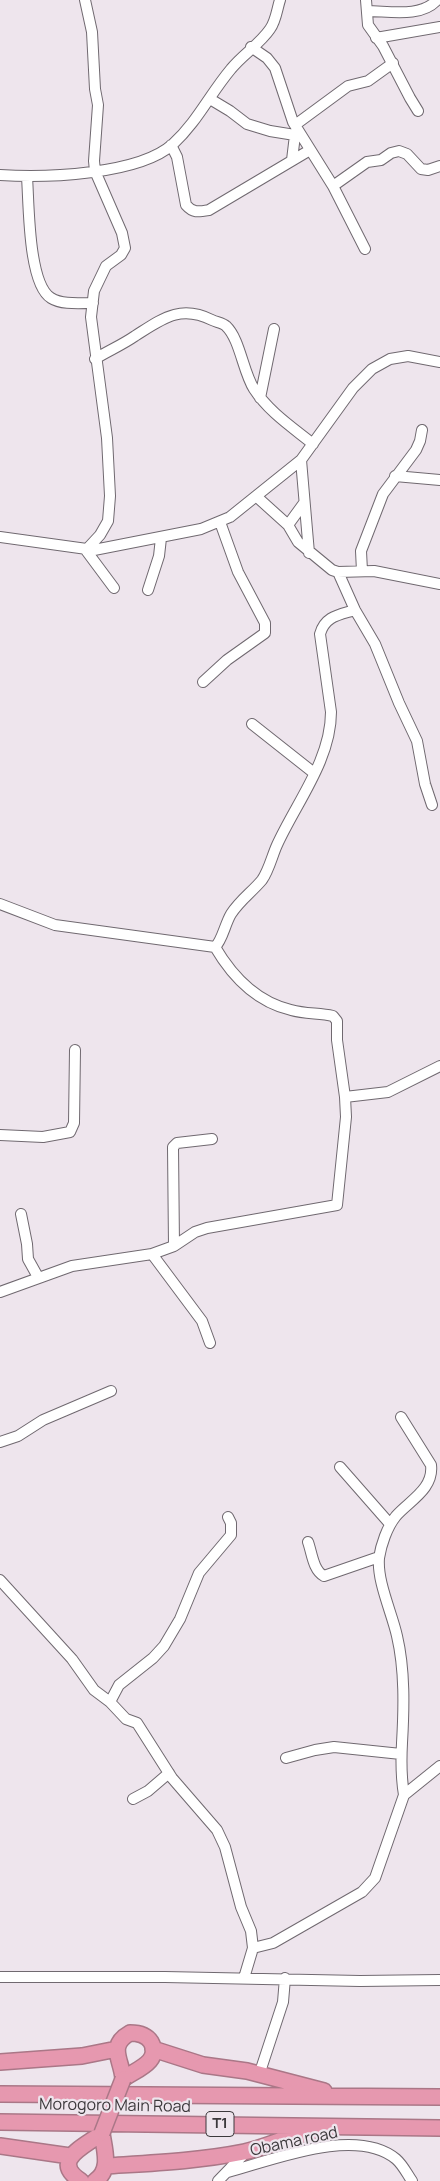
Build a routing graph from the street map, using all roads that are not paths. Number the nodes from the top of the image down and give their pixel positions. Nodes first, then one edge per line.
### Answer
1 (85, 0) edge
2 (280, 0) edge
3 (366, 0) edge
4 (437, 0) edge
5 (367, 11) junction
6 (440, 27) edge
7 (376, 38) junction
8 (251, 47) junction
9 (393, 64) junction
10 (210, 99) junction
11 (418, 111) dead end
12 (297, 132) junction
13 (171, 145) junction
14 (310, 150) junction
15 (292, 160) junction
16 (440, 166) edge
17 (95, 171) junction
18 (0, 176) edge
19 (27, 177) junction
20 (332, 186) junction
21 (365, 249) dead end
22 (93, 303) junction
23 (274, 329) dead end
24 (95, 359) junction
25 (440, 362) edge
26 (260, 398) junction
27 (422, 430) dead end
28 (313, 444) junction
29 (302, 460) junction
30 (395, 476) junction
31 (440, 480) edge
32 (257, 497) junction
33 (304, 503) junction
34 (220, 522) junction
35 (288, 525) junction
36 (0, 537) edge
37 (161, 538) junction
38 (86, 549) junction
39 (309, 553) junction
40 (362, 571) junction
41 (338, 572) junction
42 (440, 584) edge
43 (114, 588) dead end
44 (148, 590) dead end
45 (355, 610) junction
46 (202, 682) dead end
47 (252, 724) dead end
48 (314, 773) junction
49 (432, 805) dead end
50 (0, 904) edge
51 (215, 947) junction
52 (75, 1050) dead end
53 (440, 1066) edge
54 (345, 1097) junction
55 (0, 1135) edge
56 (212, 1139) dead end
57 (21, 1214) dead end
58 (174, 1246) junction
59 (152, 1254) junction
60 (38, 1277) junction
61 (0, 1292) edge
62 (210, 1343) dead end
63 (111, 1390) dead end
64 (402, 1417) dead end
65 (0, 1442) edge
66 (340, 1466) dead end
67 (436, 1470) edge
68 (228, 1517) dead end
69 (390, 1524) junction
70 (308, 1542) dead end
71 (379, 1557) junction
72 (0, 1580) edge
73 (110, 1702) junction
74 (401, 1754) junction
75 (286, 1758) dead end
76 (440, 1766) edge
77 (169, 1773) junction
78 (404, 1796) junction
79 (133, 1799) dead end
80 (253, 1948) junction
81 (0, 1977) edge
82 (244, 1978) junction
83 (285, 1978) junction
84 (440, 1980) edge
85 (117, 2049) junction
86 (153, 2049) junction
87 (0, 2062) edge
88 (259, 2074) junction
89 (123, 2079) junction
90 (0, 2094) edge
91 (345, 2097) junction
92 (440, 2097) edge
93 (0, 2122) edge
94 (348, 2126) junction
95 (440, 2128) edge
96 (102, 2133) junction
97 (0, 2146) edge
98 (246, 2152) junction
99 (70, 2156) junction
100 (106, 2166) junction
101 (228, 2172) junction
102 (81, 2181) edge
103 (95, 2181) edge
104 (218, 2181) edge
105 (412, 2181) edge

1 - 17 street
2 - 8 street
3 - 5 street
4 - 5 street
5 - 7 street
6 - 7 street
7 - 9 street
8 - 10 street
8 - 12 street
9 - 11 street
9 - 12 street
10 - 12 street
10 - 13 street
12 - 14 street
12 - 15 street
13 - 15 street
13 - 17 street
14 - 15 street
14 - 20 street
16 - 20 street
17 - 19 street
17 - 22 street
18 - 19 street
19 - 22 street
20 - 21 street
22 - 24 street
23 - 26 street
24 - 26 street
24 - 38 street
25 - 28 street
26 - 28 street
27 - 30 street
28 - 29 street
29 - 32 street
29 - 33 street
30 - 31 street
30 - 40 street
32 - 34 street
32 - 35 street
33 - 35 street
33 - 39 street
34 - 37 street
34 - 46 street
35 - 39 street
36 - 38 street
37 - 38 street
37 - 44 street
38 - 43 street
39 - 41 street
40 - 41 street
40 - 42 street
41 - 45 street
45 - 48 street
45 - 49 street
47 - 48 street
48 - 51 street
50 - 51 street
51 - 54 street
52 - 55 street
53 - 54 street
54 - 58 street
56 - 58 street
57 - 60 street
58 - 59 street
59 - 60 street
59 - 62 street
60 - 61 street
63 - 65 street
64 - 67 street
66 - 69 street
67 - 69 street
68 - 73 street
69 - 71 street
70 - 71 street
71 - 74 street
72 - 73 street
73 - 77 street
74 - 75 street
74 - 78 street
76 - 78 street
77 - 79 street
77 - 80 street
78 - 80 street
80 - 82 street
81 - 82 street
82 - 83 street
83 - 84 street
83 - 88 street
85 - 86 highway
85 - 87 highway
85 - 89 highway
86 - 88 highway
86 - 89 highway
88 - 91 highway
89 - 96 highway, bridge
90 - 91 highway, Morogoro Main Road / T1
91 - 92 highway, Morogoro Main Road / T1
93 - 94 highway, Morogoro Main Road / T1
94 - 95 highway, Morogoro Main Road / T1
94 - 98 highway
96 - 99 highway
96 - 100 highway
97 - 99 highway
98 - 100 highway
98 - 101 street, Obama road
99 - 102 highway
100 - 103 highway
101 - 104 street, Obama road
101 - 105 street, Obama road

